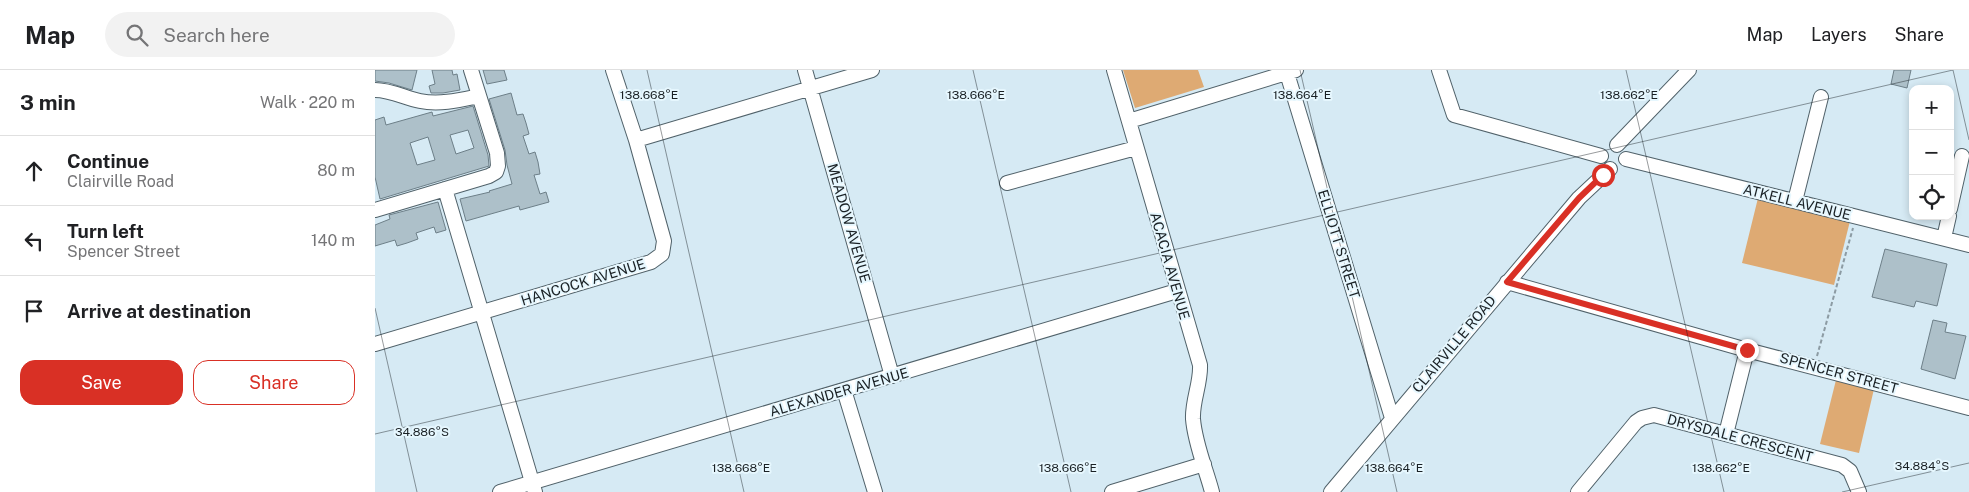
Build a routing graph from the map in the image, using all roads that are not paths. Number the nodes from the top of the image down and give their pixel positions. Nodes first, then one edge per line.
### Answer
1 (471, 70) edge
2 (613, 70) edge
3 (805, 70) edge
4 (872, 70) edge
5 (1114, 70) edge
6 (1439, 70) edge
7 (1689, 70) edge
8 (1289, 71) edge
9 (375, 90) edge
10 (811, 90) junction
11 (479, 96) junction
12 (1821, 97) dead end
13 (1129, 121) junction
14 (636, 140) junction
15 (1136, 148) junction
16 (1623, 153) junction
17 (1962, 156) dead end
18 (1604, 162) junction
19 (1007, 183) dead end
20 (445, 189) junction
21 (1954, 191) edge
22 (1795, 201) junction
23 (375, 210) edge
24 (1948, 220) edge
25 (1944, 238) junction
26 (1969, 245) edge
27 (1507, 282) junction
28 (1177, 291) junction
29 (482, 312) junction
30 (375, 344) edge
31 (1747, 350) junction
32 (892, 376) junction
33 (844, 390) junction
34 (1969, 408) edge
35 (1391, 418) junction
36 (1726, 434) junction
37 (1204, 464) junction
38 (533, 487) edge
39 (501, 492) edge
40 (875, 492) edge
41 (1111, 492) edge
42 (1212, 492) edge
43 (1331, 492) edge
44 (1578, 492) edge
45 (1859, 492) edge

1 - 11 street
2 - 14 street, HANCOCK AVENUE
3 - 10 street, MEADOW AVENUE
4 - 10 street
5 - 13 street, ACACIA AVENUE
6 - 18 street
7 - 16 street
8 - 13 street
8 - 35 street, ELLIOTT STREET
9 - 11 street
10 - 14 street
10 - 32 street, MEADOW AVENUE
11 - 20 street
12 - 22 street
13 - 15 street, ACACIA AVENUE
14 - 29 street, HANCOCK AVENUE
15 - 19 street
15 - 28 street, ACACIA AVENUE
16 - 18 street
16 - 18 street
16 - 22 street, ATKELL AVENUE
17 - 21 street
18 - 27 street, CLAIRVILLE ROAD
20 - 23 street
20 - 29 street
22 - 25 street, ATKELL AVENUE
24 - 25 street
25 - 26 street, ATKELL AVENUE
27 - 31 street, SPENCER STREET
27 - 35 street, CLAIRVILLE ROAD
28 - 32 street, ALEXANDER AVENUE
28 - 37 street, ACACIA AVENUE
29 - 30 street, HANCOCK AVENUE
29 - 38 street
31 - 34 street, SPENCER STREET
31 - 36 street
32 - 33 street, ALEXANDER AVENUE
33 - 38 street, ALEXANDER AVENUE
33 - 40 street
35 - 43 street, CLAIRVILLE ROAD
36 - 44 street, DRYSDALE CRESCENT
36 - 45 street, DRYSDALE CRESCENT
37 - 41 street
37 - 42 street, ACACIA AVENUE
38 - 39 street, ALEXANDER AVENUE

